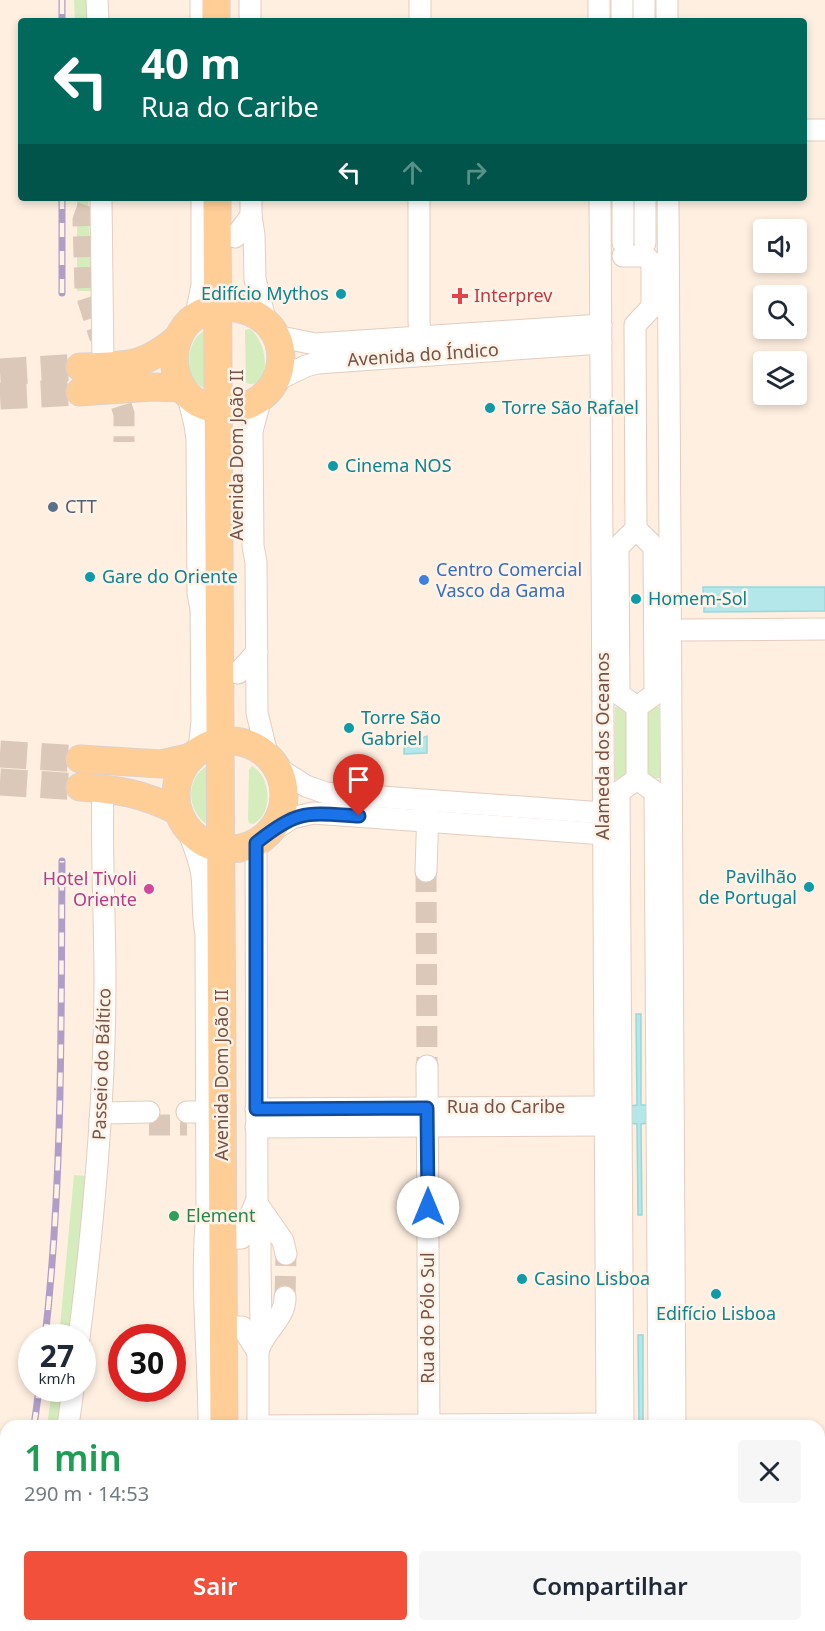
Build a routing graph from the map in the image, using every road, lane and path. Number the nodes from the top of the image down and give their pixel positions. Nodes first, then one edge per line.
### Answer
1 (97, 0) edge
2 (201, 0) edge
3 (216, 0) edge
4 (234, 0) edge
5 (250, 0) edge
6 (420, 0) edge
7 (599, 0) edge
8 (622, 0) edge
9 (644, 0) edge
10 (667, 0) edge
11 (98, 18) edge
12 (201, 18) edge
13 (216, 18) edge
14 (234, 18) edge
15 (250, 18) edge
16 (420, 18) edge
17 (599, 18) edge
18 (622, 18) edge
19 (644, 18) edge
20 (667, 18) edge
21 (807, 130) edge
22 (825, 130) edge
23 (95, 201) edge
24 (202, 201) edge
25 (217, 201) edge
26 (419, 201) edge
27 (600, 201) edge
28 (623, 201) edge
29 (645, 201) edge
30 (668, 201) edge
31 (243, 212) edge
32 (645, 243) dead end
33 (217, 310) junction
34 (271, 329) junction
35 (601, 334) junction
36 (178, 338) junction
37 (421, 346) junction
38 (88, 375) junction
39 (185, 392) junction
40 (248, 399) junction
41 (219, 477) junction
42 (197, 496) junction
43 (636, 529) junction
44 (825, 629) edge
45 (683, 630) dead end
46 (257, 652) junction
47 (238, 673) junction
48 (637, 707) junction
49 (212, 748) junction
50 (80, 759) tunnel mouth
51 (272, 762) junction
52 (637, 779) junction
53 (91, 788) joint
54 (555, 810) junction
55 (428, 811) junction
56 (604, 813) junction
57 (182, 818) junction
58 (554, 831) junction
59 (604, 834) junction
60 (247, 843) junction
61 (426, 871) tunnel mouth
62 (221, 912) junction
63 (206, 934) junction
64 (427, 1066) tunnel mouth
65 (605, 1116) junction
66 (427, 1117) junction
67 (256, 1118) junction
68 (149, 1119) tunnel mouth
69 (100, 1120) junction
70 (257, 1202) junction
71 (207, 1212) junction
72 (232, 1238) junction
73 (286, 1254) tunnel mouth
74 (614, 1294) junction
75 (666, 1294) junction
76 (285, 1297) tunnel mouth
77 (81, 1324) edge
78 (233, 1327) junction
79 (258, 1352) junction
80 (208, 1360) junction
81 (73, 1402) edge
82 (72, 1420) edge
83 (209, 1420) edge
84 (225, 1420) edge
85 (241, 1420) edge
86 (258, 1420) edge
87 (429, 1420) edge
88 (612, 1420) edge
89 (659, 1420) edge
90 (675, 1420) edge

1 - 11 street
2 - 12 street
3 - 13 main road
4 - 14 main road
5 - 15 street
6 - 16 street
7 - 17 street
8 - 18 street
9 - 19 street
10 - 20 street
21 - 22 street
23 - 38 street
24 - 33 street, Avenida Dom João II
25 - 33 main road, Avenida Dom João II
26 - 37 street
27 - 35 street, Alameda dos Oceanos
28 - 43 street
29 - 32 street
30 - 75 street, Alameda dos Oceanos
31 - 33 main road, Avenida Dom João II
31 - 34 street, Avenida Dom João II
33 - 34 main road
33 - 36 main road
33 - 40 main road, Avenida Dom João II
34 - 37 street, Avenida do Índico
34 - 40 main road
35 - 37 street, Avenida do Índico
35 - 56 street, Alameda dos Oceanos
36 - 38 main road
36 - 39 main road
37 - 40 street, Avenida do Índico
38 - 39 main road
39 - 40 main road
39 - 42 street, Avenida Dom João II
40 - 41 main road, Avenida Dom João II
40 - 46 street, Avenida Dom João II
40 - 47 main road, Avenida Dom João II
41 - 42 street, Avenida Dom João II
41 - 49 main road, Avenida Dom João II
42 - 49 street, Avenida Dom João II
43 - 48 street, Alameda dos Oceanos
43 - 48 street, Alameda dos Oceanos
44 - 45 street
46 - 47 street
46 - 51 street, Avenida Dom João II
47 - 49 main road, Avenida Dom João II
48 - 52 street, Alameda dos Oceanos
49 - 50 main road
49 - 51 main road
49 - 57 main road
49 - 60 main road, Avenida Dom João II
51 - 55 street
51 - 60 main road
52 - 74 street, Alameda dos Oceanos
52 - 75 street, Alameda dos Oceanos
53 - 57 main road
53 - 69 street, Passeio do Báltico
54 - 55 street
54 - 56 street
54 - 58 street
55 - 58 street
55 - 60 street
55 - 61 street
56 - 59 street, Alameda dos Oceanos
57 - 60 main road
57 - 63 street, Avenida Dom João II
58 - 59 street
59 - 65 street, Alameda dos Oceanos
60 - 62 main road, Avenida Dom João II
60 - 67 street, Avenida Dom João II
60 - 72 main road, Avenida Dom João II
62 - 63 street
62 - 72 main road, Avenida Dom João II
63 - 71 street, Avenida Dom João II
64 - 66 street, Rua do Pólo Sul
65 - 66 street, Rua do Caribe
65 - 74 street, Alameda dos Oceanos
66 - 67 street, Rua do Caribe
66 - 87 street, Rua do Pólo Sul
67 - 70 street, Avenida Dom João II
68 - 69 street
69 - 77 street, Passeio do Báltico
70 - 72 street, Avenida Dom João II
70 - 73 street
70 - 79 street, Avenida Dom João II
71 - 72 street
71 - 80 street, Avenida Dom João II
72 - 78 main road, Avenida Dom João II
74 - 75 street
74 - 88 street, Alameda dos Oceanos
75 - 89 street, Alameda dos Oceanos
75 - 90 street, Alameda dos Oceanos
76 - 79 street
78 - 79 street
78 - 80 street, Avenida Dom João II
78 - 84 main road, Avenida Dom João II
78 - 85 main road, Avenida Dom João II
79 - 86 street, Avenida Dom João II
80 - 83 street, Avenida Dom João II
81 - 82 street

